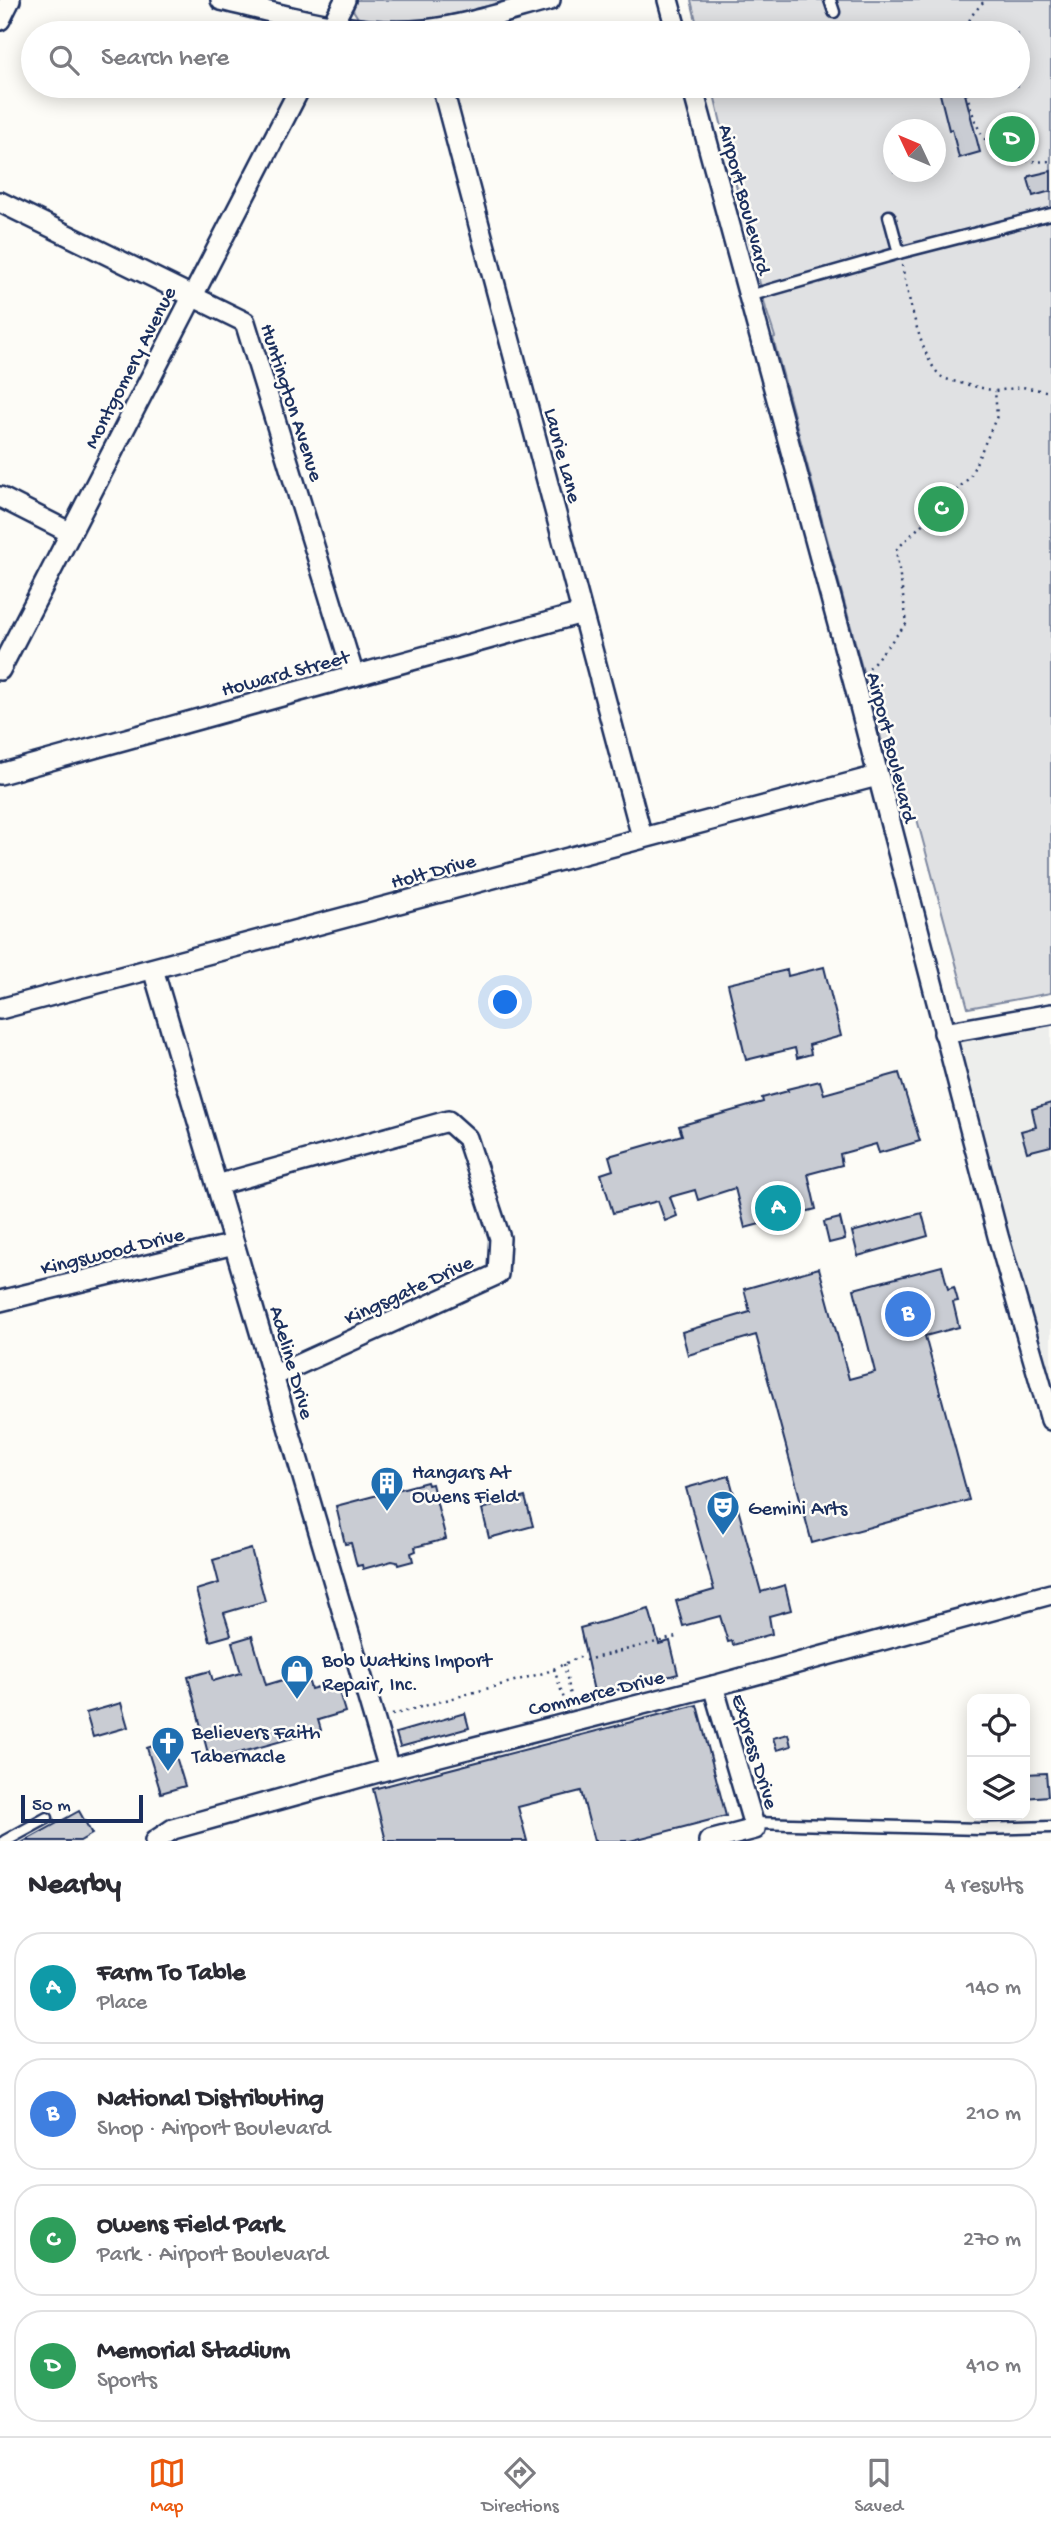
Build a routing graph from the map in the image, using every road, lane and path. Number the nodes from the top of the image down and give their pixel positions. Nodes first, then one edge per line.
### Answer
1 (10, 0) edge
2 (221, 0) edge
3 (345, 0) edge
4 (550, 0) edge
5 (668, 0) edge
6 (830, 0) edge
7 (985, 0) edge
8 (834, 12) dead end
9 (0, 20) edge
10 (297, 21) edge
11 (334, 21) edge
12 (467, 21) edge
13 (674, 21) edge
14 (969, 21) edge
15 (295, 98) edge
16 (445, 98) edge
17 (695, 98) edge
18 (968, 98) edge
19 (1051, 161) edge
20 (0, 202) edge
21 (1051, 214) edge
22 (889, 216) dead end
23 (899, 253) junction
24 (190, 296) junction
25 (749, 296) junction
26 (995, 391) junction
27 (1051, 392) edge
28 (0, 497) edge
29 (69, 532) junction
30 (582, 613) junction
31 (0, 670) edge
32 (354, 676) junction
33 (854, 683) junction
34 (0, 774) edge
35 (877, 776) junction
36 (642, 837) junction
37 (153, 969) junction
38 (0, 1009) edge
39 (1051, 1014) edge
40 (944, 1033) junction
41 (216, 1185) junction
42 (234, 1244) junction
43 (0, 1301) edge
44 (273, 1376) junction
45 (1051, 1420) edge
46 (1051, 1594) edge
47 (676, 1637) dead end
48 (564, 1664) junction
49 (554, 1669) junction
50 (568, 1681) junction
51 (559, 1684) junction
52 (713, 1686) junction
53 (375, 1720) junction
54 (574, 1721) junction
55 (389, 1769) junction
56 (47, 1818) dead end
57 (755, 1826) junction
58 (1051, 1827) edge
59 (5, 1841) edge
60 (155, 1841) edge
61 (709, 1841) edge

1 - 9 street
2 - 10 street
3 - 11 street
4 - 12 street
5 - 13 street
6 - 8 lane
7 - 14 path
15 - 24 street, Montgomery Avenue
16 - 30 street, Laurie Lane
17 - 25 street, Airport Boulevard
18 - 19 path
20 - 24 street, Huntington Avenue
21 - 23 lane
22 - 23 lane
23 - 25 lane
23 - 26 path
24 - 29 street, Montgomery Avenue
24 - 32 street, Huntington Avenue
25 - 33 street, Airport Boulevard
26 - 27 path
26 - 33 path
28 - 29 street
29 - 31 street, Montgomery Avenue
30 - 32 street, Howard Street
30 - 36 street, Laurie Lane
32 - 34 street, Howard Street
33 - 35 street, Airport Boulevard
35 - 36 street, Holt Drive
35 - 40 street, Airport Boulevard
36 - 37 street, Holt Drive
37 - 38 street, Holt Drive
37 - 41 street, Adeline Drive
39 - 40 street
40 - 45 street, Airport Boulevard
41 - 42 street, Adeline Drive
41 - 44 street, Kingsgate Drive
42 - 43 street, Kingswood Drive
42 - 44 street, Adeline Drive
44 - 53 street, Adeline Drive
46 - 52 street, Commerce Drive
47 - 48 path
48 - 49 path
48 - 50 path
49 - 51 path
49 - 53 path
50 - 51 path
50 - 54 path
51 - 54 path
52 - 54 street, Commerce Drive
52 - 57 street, Express Drive
53 - 55 street, Adeline Drive
54 - 55 street, Commerce Drive
55 - 60 street, Commerce Drive
56 - 59 lane
57 - 58 lane
57 - 61 street

